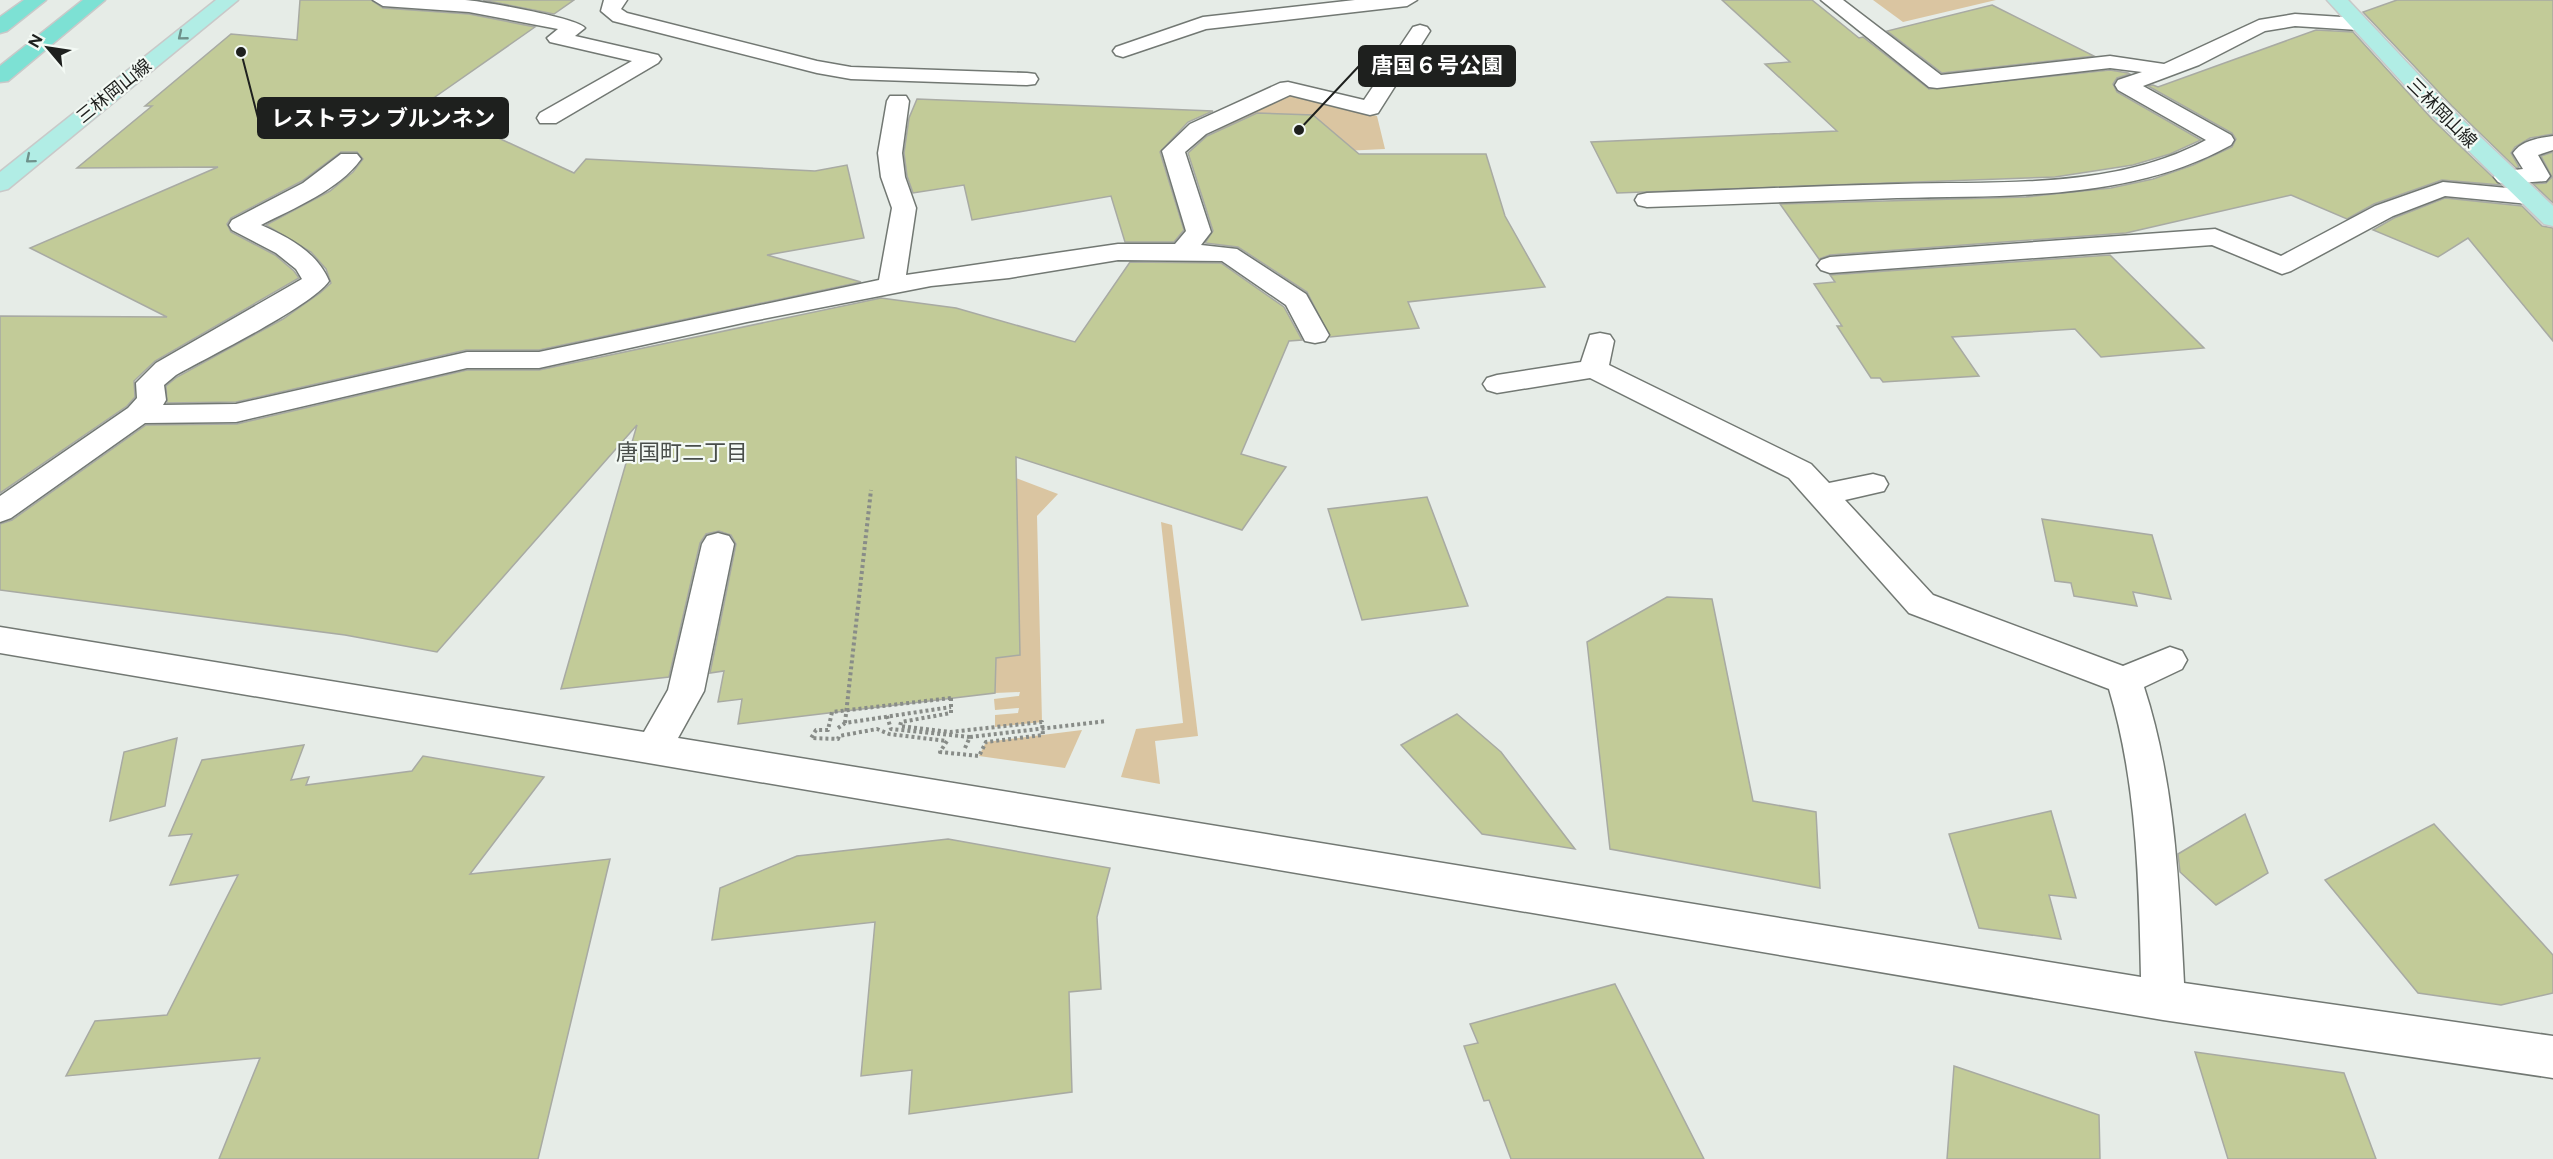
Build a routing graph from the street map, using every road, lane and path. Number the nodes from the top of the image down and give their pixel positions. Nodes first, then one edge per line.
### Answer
1 (36, 0) edge
2 (95, 0) edge
3 (228, 0) edge
4 (383, 0) edge
5 (616, 0) edge
6 (1407, 0) edge
7 (1831, 0) edge
8 (2337, 0) edge
9 (1318, 5) edge
10 (2358, 24) junction
11 (1137, 26) dead end
12 (0, 27) edge
13 (1420, 31) dead end
14 (1161, 38) junction
15 (1124, 51) dead end
16 (2156, 74) junction
17 (0, 76) edge
18 (1027, 79) dead end
19 (898, 101) dead end
20 (548, 118) dead end
21 (2553, 142) edge
22 (349, 159) dead end
23 (2506, 177) junction
24 (0, 184) edge
25 (2529, 197) junction
26 (1647, 200) dead end
27 (2553, 219) edge
28 (1182, 251) junction
29 (1830, 265) dead end
30 (891, 286) junction
31 (1315, 335) dead end
32 (1497, 384) dead end
33 (138, 414) junction
34 (1873, 484) dead end
35 (871, 490) dead end
36 (1822, 495) junction
37 (0, 511) edge
38 (718, 544) dead end
39 (0, 640) edge
40 (2170, 660) dead end
41 (2124, 681) junction
42 (951, 707) junction
43 (846, 710) junction
44 (887, 716) junction
45 (1107, 721) dead end
46 (845, 723) junction
47 (1042, 729) junction
48 (970, 737) junction
49 (829, 740) junction
50 (654, 748) junction
51 (962, 754) junction
52 (810, 774) junction
53 (940, 795) junction
54 (2163, 999) junction
55 (2553, 1057) edge

1 - 12 highway
2 - 17 highway
3 -> 24 main road, 三林岡山線
4 - 20 street
5 - 18 street
6 - 9 street
7 - 16 street
8 - 10 main road, 三林岡山線
9 - 14 street
10 - 16 street
10 - 23 main road, 三林岡山線
11 - 14 street
13 - 28 street
14 - 15 street
16 - 26 street
19 - 30 street
21 - 23 street
22 - 33 street
23 - 25 main road, 三林岡山線
25 - 27 main road, 三林岡山線
25 - 29 street
28 - 30 street
28 - 31 street
30 - 33 street
32 - 36 street
33 - 37 street
34 - 36 street
35 - 43 path
36 - 41 street
38 - 50 street
39 - 50 street
40 - 41 street
41 - 54 street
42 - 43 path
42 - 44 path
42 - 47 path
43 - 46 path
43 - 49 path
44 - 46 path
44 - 48 path
45 - 47 path
46 - 49 path
47 - 48 path
47 - 51 path
48 - 51 path
49 - 51 path
49 - 52 path
50 - 52 street
51 - 53 path
52 - 53 street
53 - 54 street
54 - 55 street

